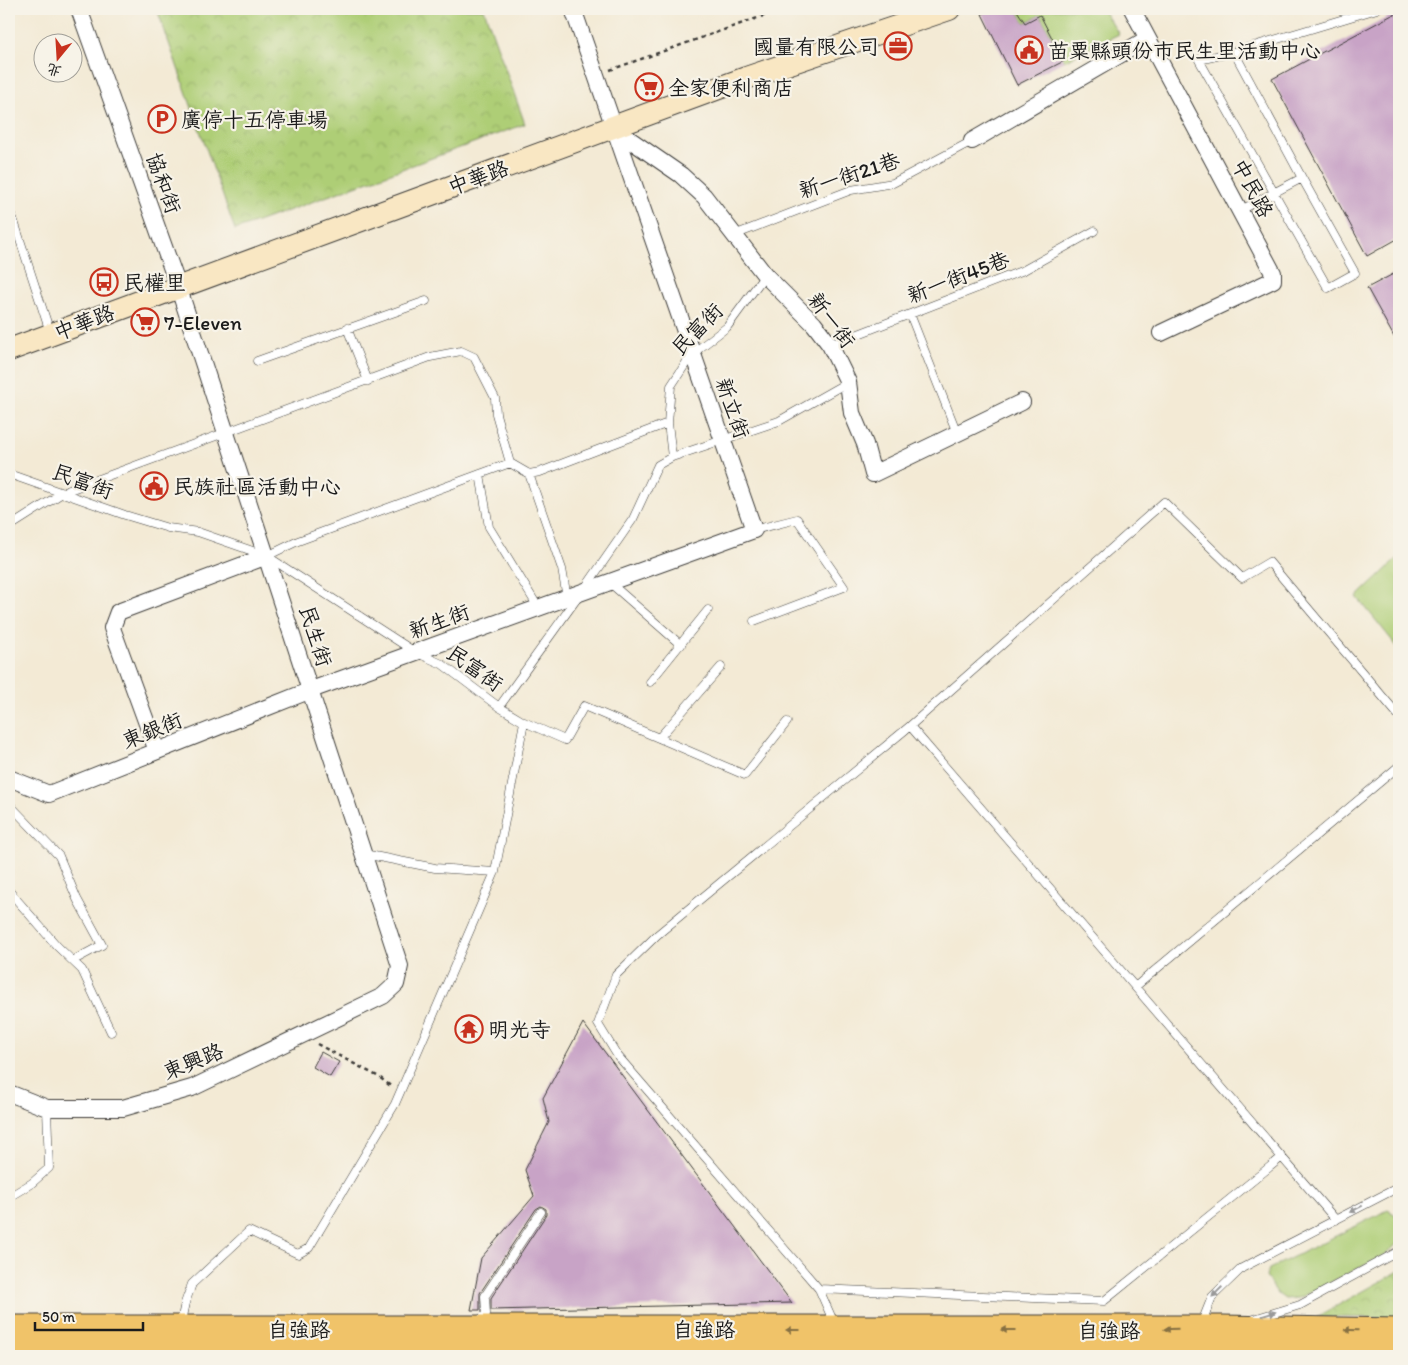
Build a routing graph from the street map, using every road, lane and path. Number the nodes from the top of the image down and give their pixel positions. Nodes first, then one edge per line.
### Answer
1 (79, 9) edge
2 (573, 9) edge
3 (783, 9) edge
4 (949, 9) edge
5 (1132, 9) edge
6 (1377, 9) edge
7 (1148, 39) junction
8 (1234, 52) junction
9 (596, 75) junction
10 (613, 128) junction
11 (972, 140) joint
12 (1302, 178) junction
13 (1274, 193) junction
14 (9, 206) edge
15 (1241, 210) junction
16 (1094, 231) dead end
17 (734, 235) junction
18 (765, 274) junction
19 (178, 286) junction
20 (426, 301) dead end
21 (910, 314) junction
22 (347, 328) junction
23 (1161, 333) dead end
24 (51, 335) junction
25 (830, 345) junction
26 (9, 350) edge
27 (692, 354) junction
28 (257, 361) dead end
29 (368, 381) junction
30 (848, 382) junction
31 (1022, 402) dead end
32 (668, 423) junction
33 (225, 434) junction
34 (958, 434) junction
35 (722, 440) junction
36 (672, 457) junction
37 (510, 463) junction
38 (9, 474) edge
39 (480, 474) junction
40 (530, 474) junction
41 (64, 492) junction
42 (9, 528) edge
43 (754, 530) junction
44 (267, 556) junction
45 (609, 582) junction
46 (573, 599) junction
47 (538, 607) junction
48 (708, 610) dead end
49 (754, 620) dead end
50 (681, 645) junction
51 (415, 652) junction
52 (721, 667) dead end
53 (650, 682) dead end
54 (311, 690) junction
55 (500, 707) junction
56 (1399, 716) edge
57 (524, 722) junction
58 (787, 722) dead end
59 (910, 726) junction
60 (659, 738) junction
61 (157, 751) junction
62 (1399, 766) edge
63 (9, 778) edge
64 (9, 804) edge
65 (364, 854) junction
66 (495, 872) junction
67 (9, 891) edge
68 (74, 960) junction
69 (1135, 987) junction
70 (383, 996) joint
71 (111, 1032) dead end
72 (301, 1036) junction
73 (399, 1092) junction
74 (9, 1093) edge
75 (47, 1108) junction
76 (1282, 1157) junction
77 (1399, 1189) edge
78 (9, 1197) edge
79 (541, 1212) dead end
80 (1336, 1220) junction
81 (1399, 1251) edge
82 (819, 1289) junction
83 (9, 1328) edge
84 (178, 1339) junction
85 (838, 1340) junction
86 (473, 1346) edge
87 (1098, 1346) edge
88 (1221, 1346) edge
89 (1396, 1348) edge
90 (9, 1352) edge
91 (118, 1353) edge
92 (86, 1354) edge
93 (621, 1354) edge
94 (1298, 1354) edge

1 - 19 street, 協和街
2 - 9 street, 新立街
3 - 9 path
4 - 10 street, 中華路
5 - 7 street, 中民路
6 - 8 lane
7 - 11 street
7 - 15 street, 中民路
8 - 12 lane
8 - 13 lane
9 - 10 street, 新立街
10 - 17 street, 新一街
10 - 19 street, 中華路
10 - 27 street, 新立街
11 - 17 lane, 新一街21巷
12 - 13 lane
12 - 13 lane
13 - 15 lane
14 - 24 lane
15 - 23 street, 中民路
16 - 21 lane, 新一街45巷
17 - 18 street, 新一街
18 - 25 street, 新一街
18 - 27 lane, 民富街
19 - 24 street, 中華路
19 - 33 street, 民生街
20 - 22 lane
21 - 25 lane, 新一街45巷
21 - 34 lane
22 - 28 lane
22 - 29 lane
24 - 26 street, 中華路
25 - 30 street, 新一街
27 - 32 lane, 民富街
27 - 35 street, 新立街
29 - 33 lane
29 - 37 lane
30 - 34 street, 新一街
30 - 35 lane
31 - 34 street, 新一街
32 - 36 lane, 民富街
32 - 40 lane
33 - 41 lane
33 - 44 street, 民生街
35 - 36 lane
35 - 43 street, 新立街
36 - 46 lane, 民富街
37 - 39 lane
37 - 40 lane
38 - 41 lane, 民富街
39 - 44 lane
39 - 47 lane
40 - 46 lane
41 - 42 lane
41 - 44 lane, 民富街
43 - 45 street
43 - 49 lane
44 - 51 lane, 民富街
44 - 54 street, 民生街
44 - 61 street
45 - 46 street
45 - 50 lane
46 - 47 street, 新生街
46 - 55 lane, 民富街
47 - 51 street, 新生街
48 - 50 lane
50 - 53 lane
51 - 54 street, 新生街
51 - 55 lane, 民富街
52 - 60 lane
54 - 61 street, 東銀街
54 - 65 street, 民生街
55 - 57 lane
56 - 59 lane
57 - 60 lane
57 - 66 lane
58 - 60 lane
59 - 69 lane
59 - 82 lane
61 - 63 street, 東銀街
62 - 69 lane
64 - 68 lane
65 - 66 lane
65 - 70 street, 民生街
66 - 73 lane
67 - 68 lane
68 - 71 lane
69 - 76 lane
70 - 72 street, 東興路
72 - 73 path
72 - 75 street, 東興路
73 - 84 lane
74 - 75 street, 東興路
75 - 78 lane
76 - 80 lane
76 - 82 lane
77 -> 80 lane
79 - 86 lane
80 -> 88 lane
88 -> 81 lane
82 - 85 lane
83 - 84 main road, 自強路
84 - 86 main road, 自強路
84 - 91 main road, 自強路
85 -> 86 main road, 自強路
85 - 87 main road, 自強路
85 - 93 main road, 自強路
86 - 93 main road, 自強路
87 - 88 main road, 自強路
89 -> 88 main road, 自強路
88 - 94 main road, 自強路
89 - 94 main road, 自強路
90 - 92 main road, 自強路
91 - 92 main road, 自強路

